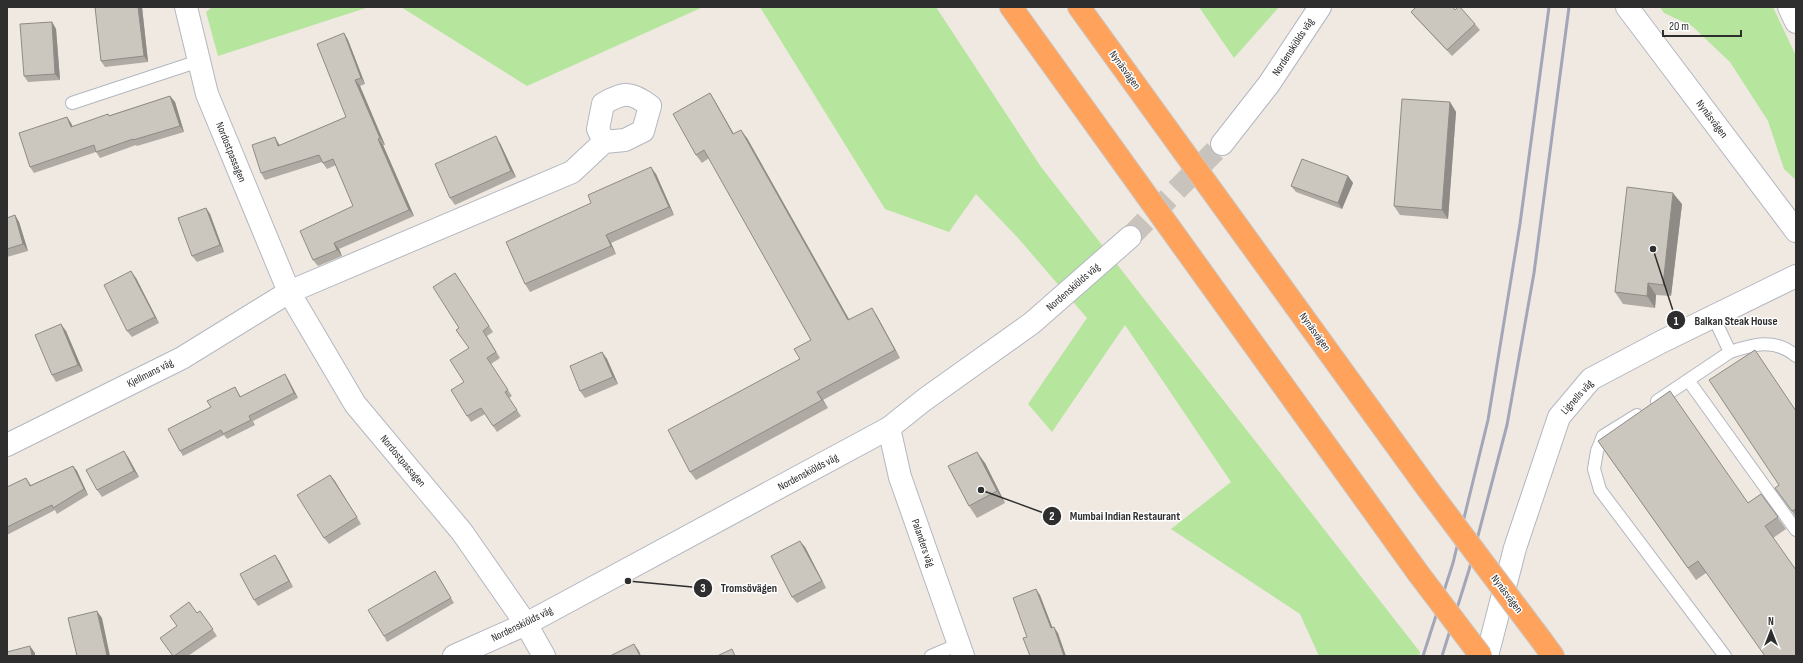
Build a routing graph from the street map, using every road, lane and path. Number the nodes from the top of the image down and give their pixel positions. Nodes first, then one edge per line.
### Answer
1 (186, 7) edge
2 (1011, 7) edge
3 (1079, 7) edge
4 (1320, 7) edge
5 (1627, 7) edge
6 (1789, 7) edge
7 (1796, 22) edge
8 (199, 61) junction
9 (72, 104) dead end
10 (604, 142) dead end
11 (1222, 144) tunnel mouth
12 (1796, 231) edge
13 (1130, 238) tunnel mouth
14 (1796, 276) edge
15 (289, 292) junction
16 (1714, 316) junction
17 (1730, 352) junction
18 (1796, 356) edge
19 (1688, 380) junction
20 (889, 428) junction
21 (7, 445) edge
22 (1796, 530) edge
23 (526, 624) junction
24 (1548, 649) edge
25 (961, 650) edge
26 (454, 656) edge
27 (544, 656) edge
28 (931, 656) edge
29 (1481, 656) edge
30 (1487, 656) edge
31 (1725, 656) edge

1 - 8 street, Nordostpassagen
2 - 29 highway, bridge
3 - 24 highway, Nynäsvägen, bridge
4 - 11 street, Nordenskiölds väg
5 - 12 street, Nynäsvägen
6 - 7 street
8 - 9 lane
8 - 15 street, Nordostpassagen
10 - 15 street
13 - 20 street, Nordenskiölds väg
14 - 16 street, Lignells väg
15 - 21 street, Kjellmans väg
15 - 23 street, Nordostpassagen
16 - 17 lane
16 - 30 street, Lignells väg
17 - 18 lane
17 - 19 lane
19 - 22 lane
19 - 31 lane
20 - 23 street, Nordenskiölds väg
20 - 25 street, Palanders väg
23 - 26 street, Nordenskiölds väg
23 - 27 street, Nordostpassagen
25 - 28 lane

